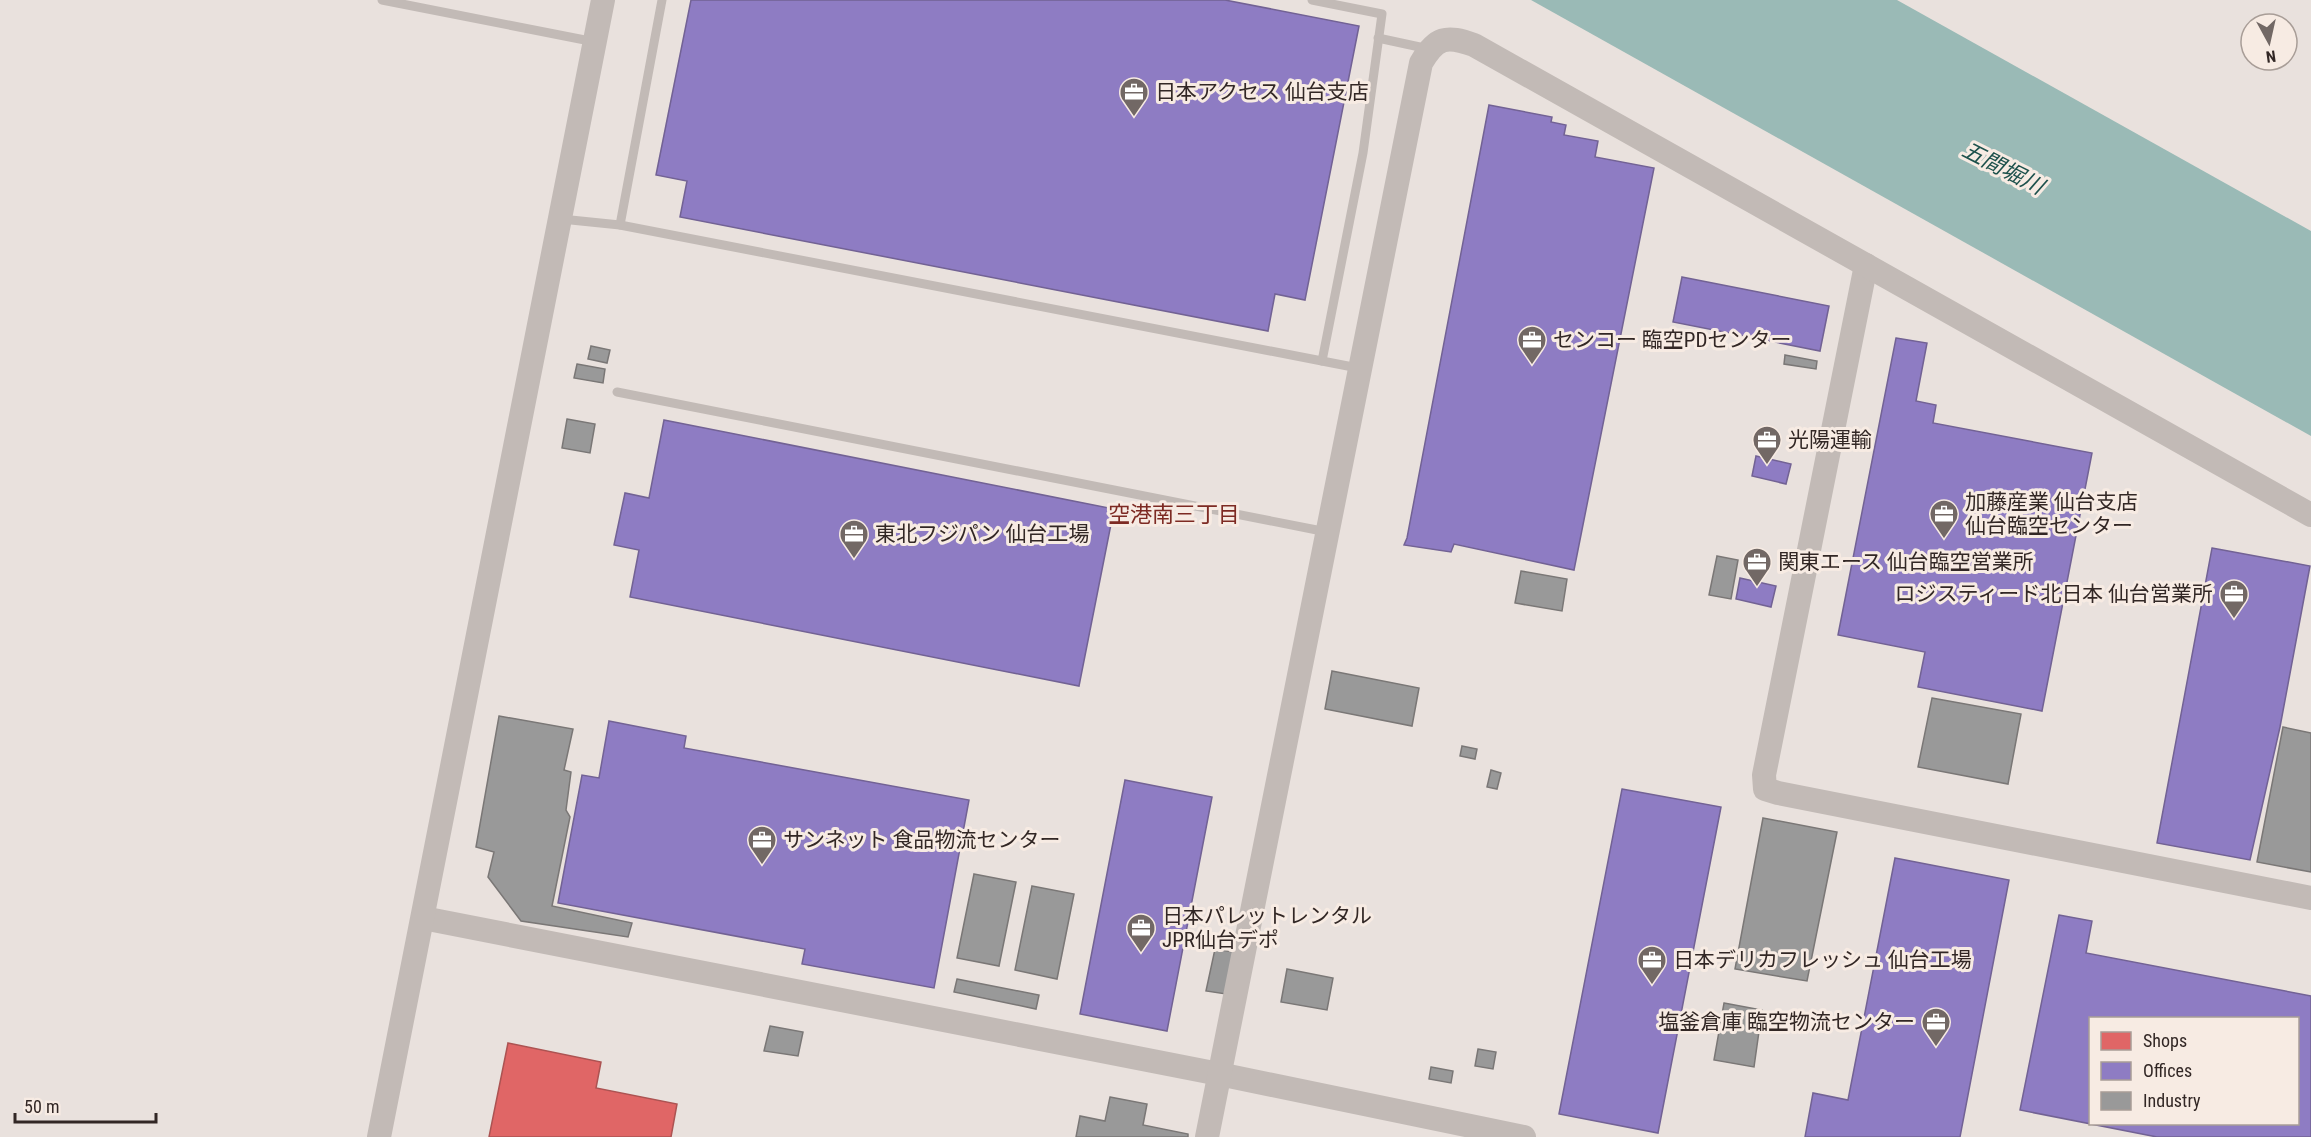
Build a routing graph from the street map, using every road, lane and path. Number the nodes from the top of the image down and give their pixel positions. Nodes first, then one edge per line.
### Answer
1 (382, 0) edge
2 (603, 0) edge
3 (662, 0) edge
4 (1312, 0) edge
5 (1378, 38) junction
6 (595, 42) junction
7 (1429, 49) junction
8 (561, 219) junction
9 (620, 225) junction
10 (1866, 265) junction
11 (1322, 361) junction
12 (1360, 369) junction
13 (617, 392) dead end
14 (2311, 515) edge
15 (1327, 532) junction
16 (2311, 898) edge
17 (423, 918) junction
18 (1219, 1074) junction
19 (379, 1137) edge
20 (1207, 1137) edge
21 (1524, 1137) edge

1 - 6 lane
2 - 6 street
3 - 9 lane
4 - 5 lane
5 - 7 lane
5 - 11 lane
6 - 8 street
7 - 10 street
7 - 12 street
8 - 9 lane
8 - 17 street
9 - 11 lane
10 - 14 street
10 - 16 street
11 - 12 lane
12 - 15 street
13 - 15 lane
15 - 18 street
17 - 18 street
17 - 19 street
18 - 20 street
18 - 21 street

